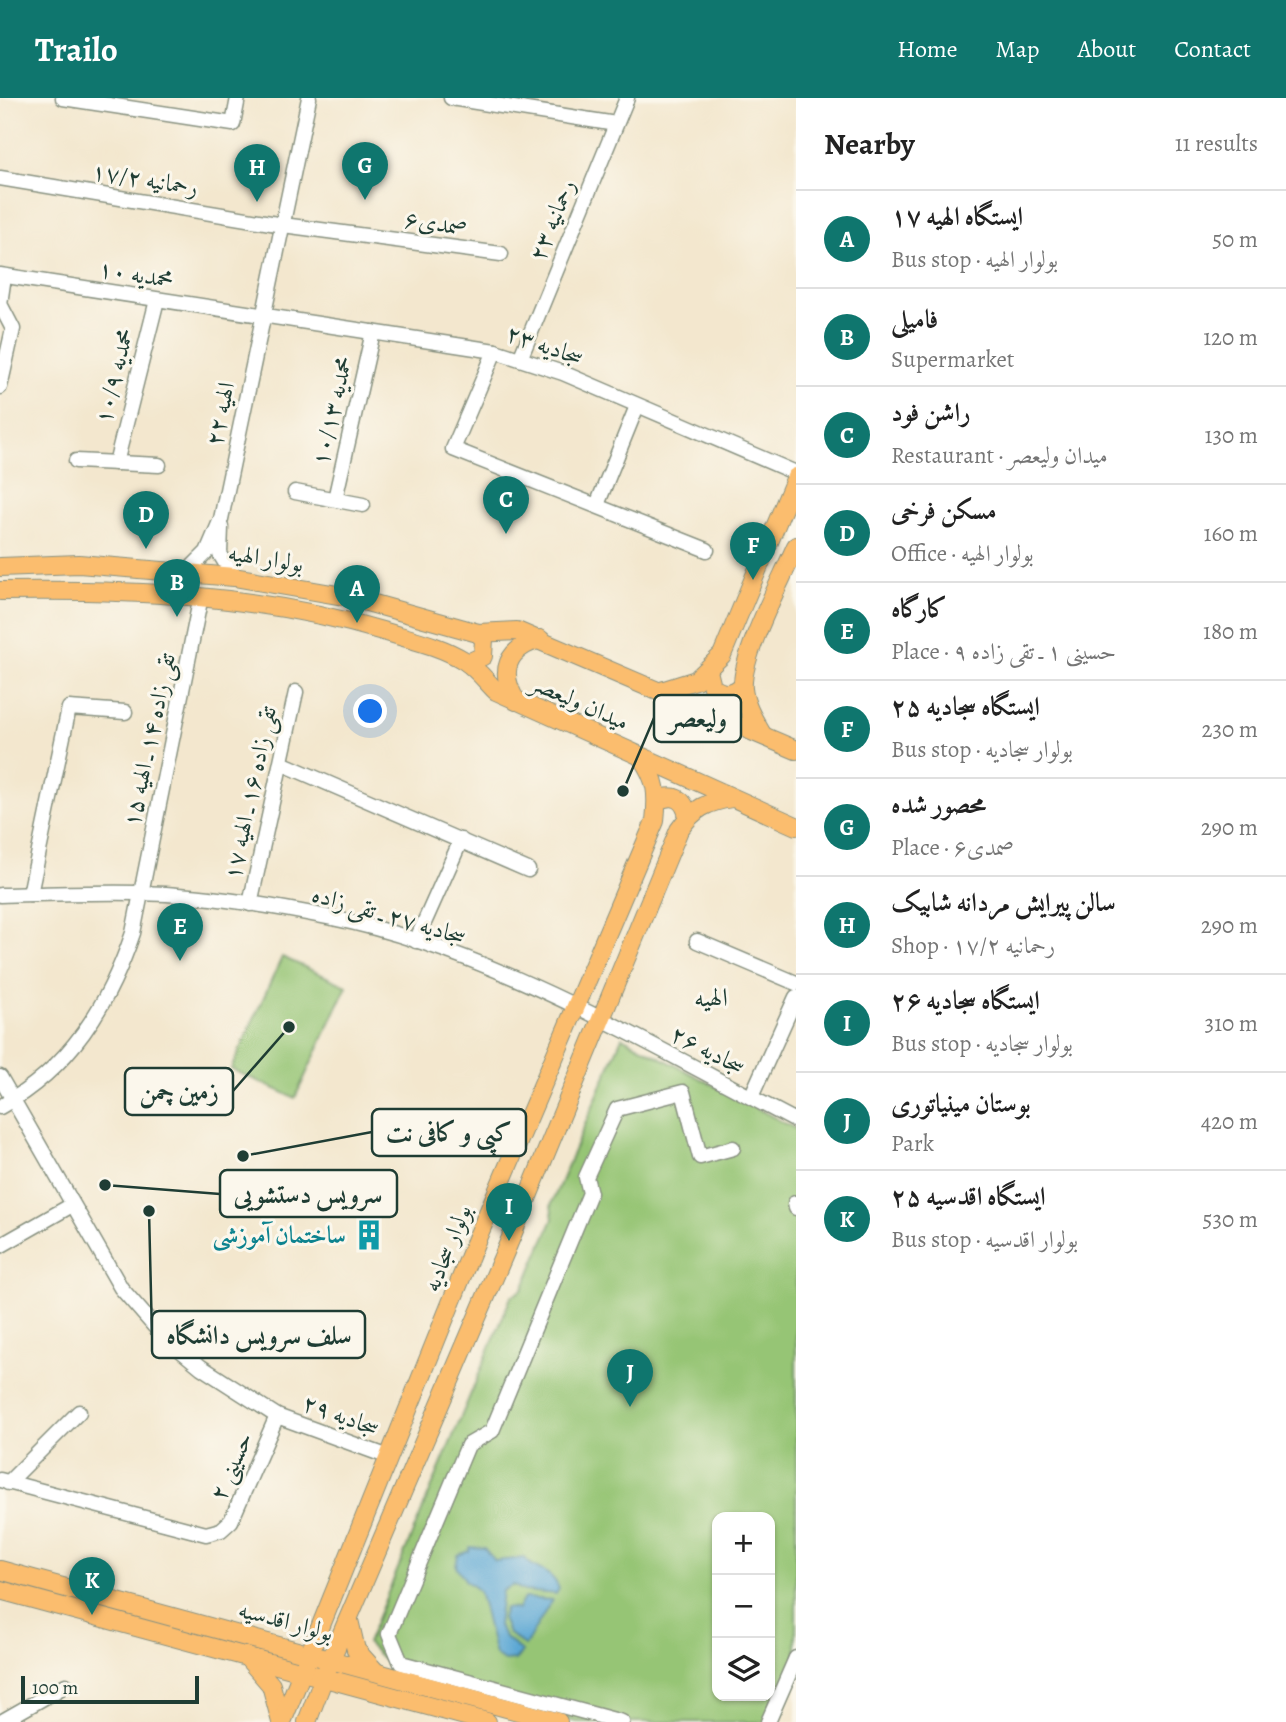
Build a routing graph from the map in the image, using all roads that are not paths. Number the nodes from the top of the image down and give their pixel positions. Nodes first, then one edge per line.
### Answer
1 (63, 98) edge
2 (238, 98) edge
3 (309, 98) edge
4 (451, 98) edge
5 (627, 98) edge
6 (489, 101) edge
7 (616, 124) junction
8 (0, 178) edge
9 (283, 225) junction
10 (501, 254) dead end
11 (2, 275) edge
12 (157, 300) junction
13 (264, 318) junction
14 (373, 332) junction
15 (495, 351) junction
16 (520, 359) junction
17 (0, 387) edge
18 (637, 406) junction
19 (76, 461) dead end
20 (116, 463) junction
21 (159, 465) dead end
22 (796, 475) edge
23 (295, 492) dead end
24 (335, 499) junction
25 (363, 505) dead end
26 (597, 505) junction
27 (221, 519) junction
28 (796, 546) edge
29 (707, 550) dead end
30 (0, 567) edge
31 (187, 572) junction
32 (234, 577) junction
33 (0, 591) edge
34 (201, 596) junction
35 (478, 633) junction
36 (540, 639) junction
37 (468, 663) junction
38 (708, 671) junction
39 (742, 686) junction
40 (661, 691) junction
41 (296, 692) dead end
42 (516, 701) junction
43 (125, 712) dead end
44 (762, 734) junction
45 (796, 750) edge
46 (640, 757) junction
47 (281, 763) junction
48 (732, 798) junction
49 (657, 801) junction
50 (688, 816) junction
51 (796, 826) edge
52 (461, 840) junction
53 (528, 870) dead end
54 (140, 893) junction
55 (30, 894) junction
56 (0, 895) edge
57 (250, 904) junction
58 (416, 941) junction
59 (697, 942) dead end
60 (796, 983) edge
61 (796, 997) edge
62 (574, 1007) junction
63 (600, 1019) junction
64 (0, 1077) edge
65 (751, 1097) junction
66 (6, 1103) edge
67 (796, 1121) edge
68 (733, 1148) dead end
69 (72, 1205) junction
70 (0, 1246) edge
71 (79, 1412) dead end
72 (277, 1416) junction
73 (389, 1457) junction
74 (4, 1482) edge
75 (0, 1570) edge
76 (0, 1590) edge
77 (349, 1616) junction
78 (310, 1653) junction
79 (246, 1656) junction
80 (796, 1658) edge
81 (331, 1659) junction
82 (304, 1671) junction
83 (375, 1671) junction
84 (324, 1677) junction
85 (66, 1685) dead end
86 (1, 1722) edge
87 (282, 1722) edge
88 (307, 1722) edge
89 (487, 1722) edge
90 (558, 1722) edge
91 (622, 1722) edge
92 (768, 1722) edge

1 - 2 street
3 - 9 street, الهیه ۲۲
4 - 6 street
5 - 7 street, رحمانیه ۲۳
6 - 7 street
7 - 16 street, رحمانیه ۲۳
8 - 9 street, رحمانیه ۱۷/۲
9 - 10 street, صمدی۶
9 - 13 street, الهیه ۲۲
11 - 12 street, محمدیه ۱۰
11 - 17 street
12 - 13 street, محمدیه ۱۰
12 - 20 street, محمدیه ۱۰/۹
13 - 14 street, سجادیه ۲۳
13 - 27 street, الهیه ۲۲
14 - 15 street, سجادیه ۲۳
14 - 24 street, محمدیه ۱۰/۱۳
15 - 16 street, سجادیه ۲۳
15 - 26 street
16 - 18 street, سجادیه ۲۳
18 - 22 street, سجادیه ۲۳
18 - 26 street
19 - 20 street
20 - 21 street
22 - 38 main road
23 - 24 street
24 - 25 street
26 - 29 street
27 - 31 street
27 - 32 street
28 - 39 main road
30 - 31 main road, بولوار الهیه
31 - 32 main road, بولوار الهیه
32 - 35 main road, بولوار الهیه
33 - 34 main road, بولوار الهیه
34 - 37 main road, بولوار الهیه
34 - 54 street, تقی زاده ۱۴ ـ الهیه ۱۵
35 - 36 main road, میدان ولیعصر
35 - 37 main road
36 - 40 main road, میدان ولیعصر
36 - 42 main road
37 - 42 main road, میدان ولیعصر
38 - 39 main road
38 - 40 main road
39 - 44 main road
40 - 44 main road, میدان ولیعصر
41 - 47 street, تقی زاده ۱۶ ـ الهیه ۱۷
42 - 46 main road, میدان ولیعصر
43 - 55 street
44 - 45 main road, میدان ولیعصر
46 - 48 main road, میدان ولیعصر
46 - 49 main road, بولوار سجادیه
47 - 52 street
47 - 57 street, تقی زاده ۱۶ ـ الهیه ۱۷
48 - 50 main road
48 - 51 main road, میدان ولیعصر
49 - 50 main road
49 - 62 main road, بولوار سجادیه
50 - 63 main road
52 - 53 street
52 - 58 street
54 - 55 street, سجادیه ۲۷ ـ تقی زاده
54 - 57 street, سجادیه ۲۷ ـ تقی زاده
54 - 66 street, تقی زاده ۱۴ ـ الهیه ۱۵
55 - 56 street, سجادیه ۲۷ ـ تقی زاده
57 - 58 street, سجادیه ۲۷ ـ تقی زاده
58 - 62 street, سجادیه ۲۷ ـ تقی زاده
59 - 60 street
61 - 65 street
62 - 63 street, سجادیه ۲۷ ـ تقی زاده
62 - 73 main road, بولوار سجادیه
63 - 65 street, سجادیه ۲۶
63 - 77 main road
64 - 66 street, سجادیه ۲۹
65 - 67 street, سجادیه ۲۶
66 - 69 street, سجادیه ۲۹
68 - 91 street
69 - 70 street
69 - 72 street, سجادیه ۲۹
71 - 74 street
72 - 73 street, سجادیه ۲۹
72 - 74 street, حسینی ۲
73 - 78 main road, بولوار سجادیه
75 - 78 main road, بولوار اقدسیه
76 - 79 main road, بولوار اقدسیه
77 - 81 main road
77 - 83 main road
78 - 81 main road, بولوار اقدسیه
78 - 82 main road, بولوار سجادیه
79 - 82 main road, بولوار اقدسیه
79 - 87 main road
80 - 92 street
81 - 83 main road, بولوار اقدسیه
81 - 84 main road
82 - 84 main road, بولوار اقدسیه
82 - 87 main road, بولوار سجادیه
83 - 90 main road, بولوار اقدسیه
84 - 88 main road
84 - 89 main road, بولوار اقدسیه
85 - 86 street

